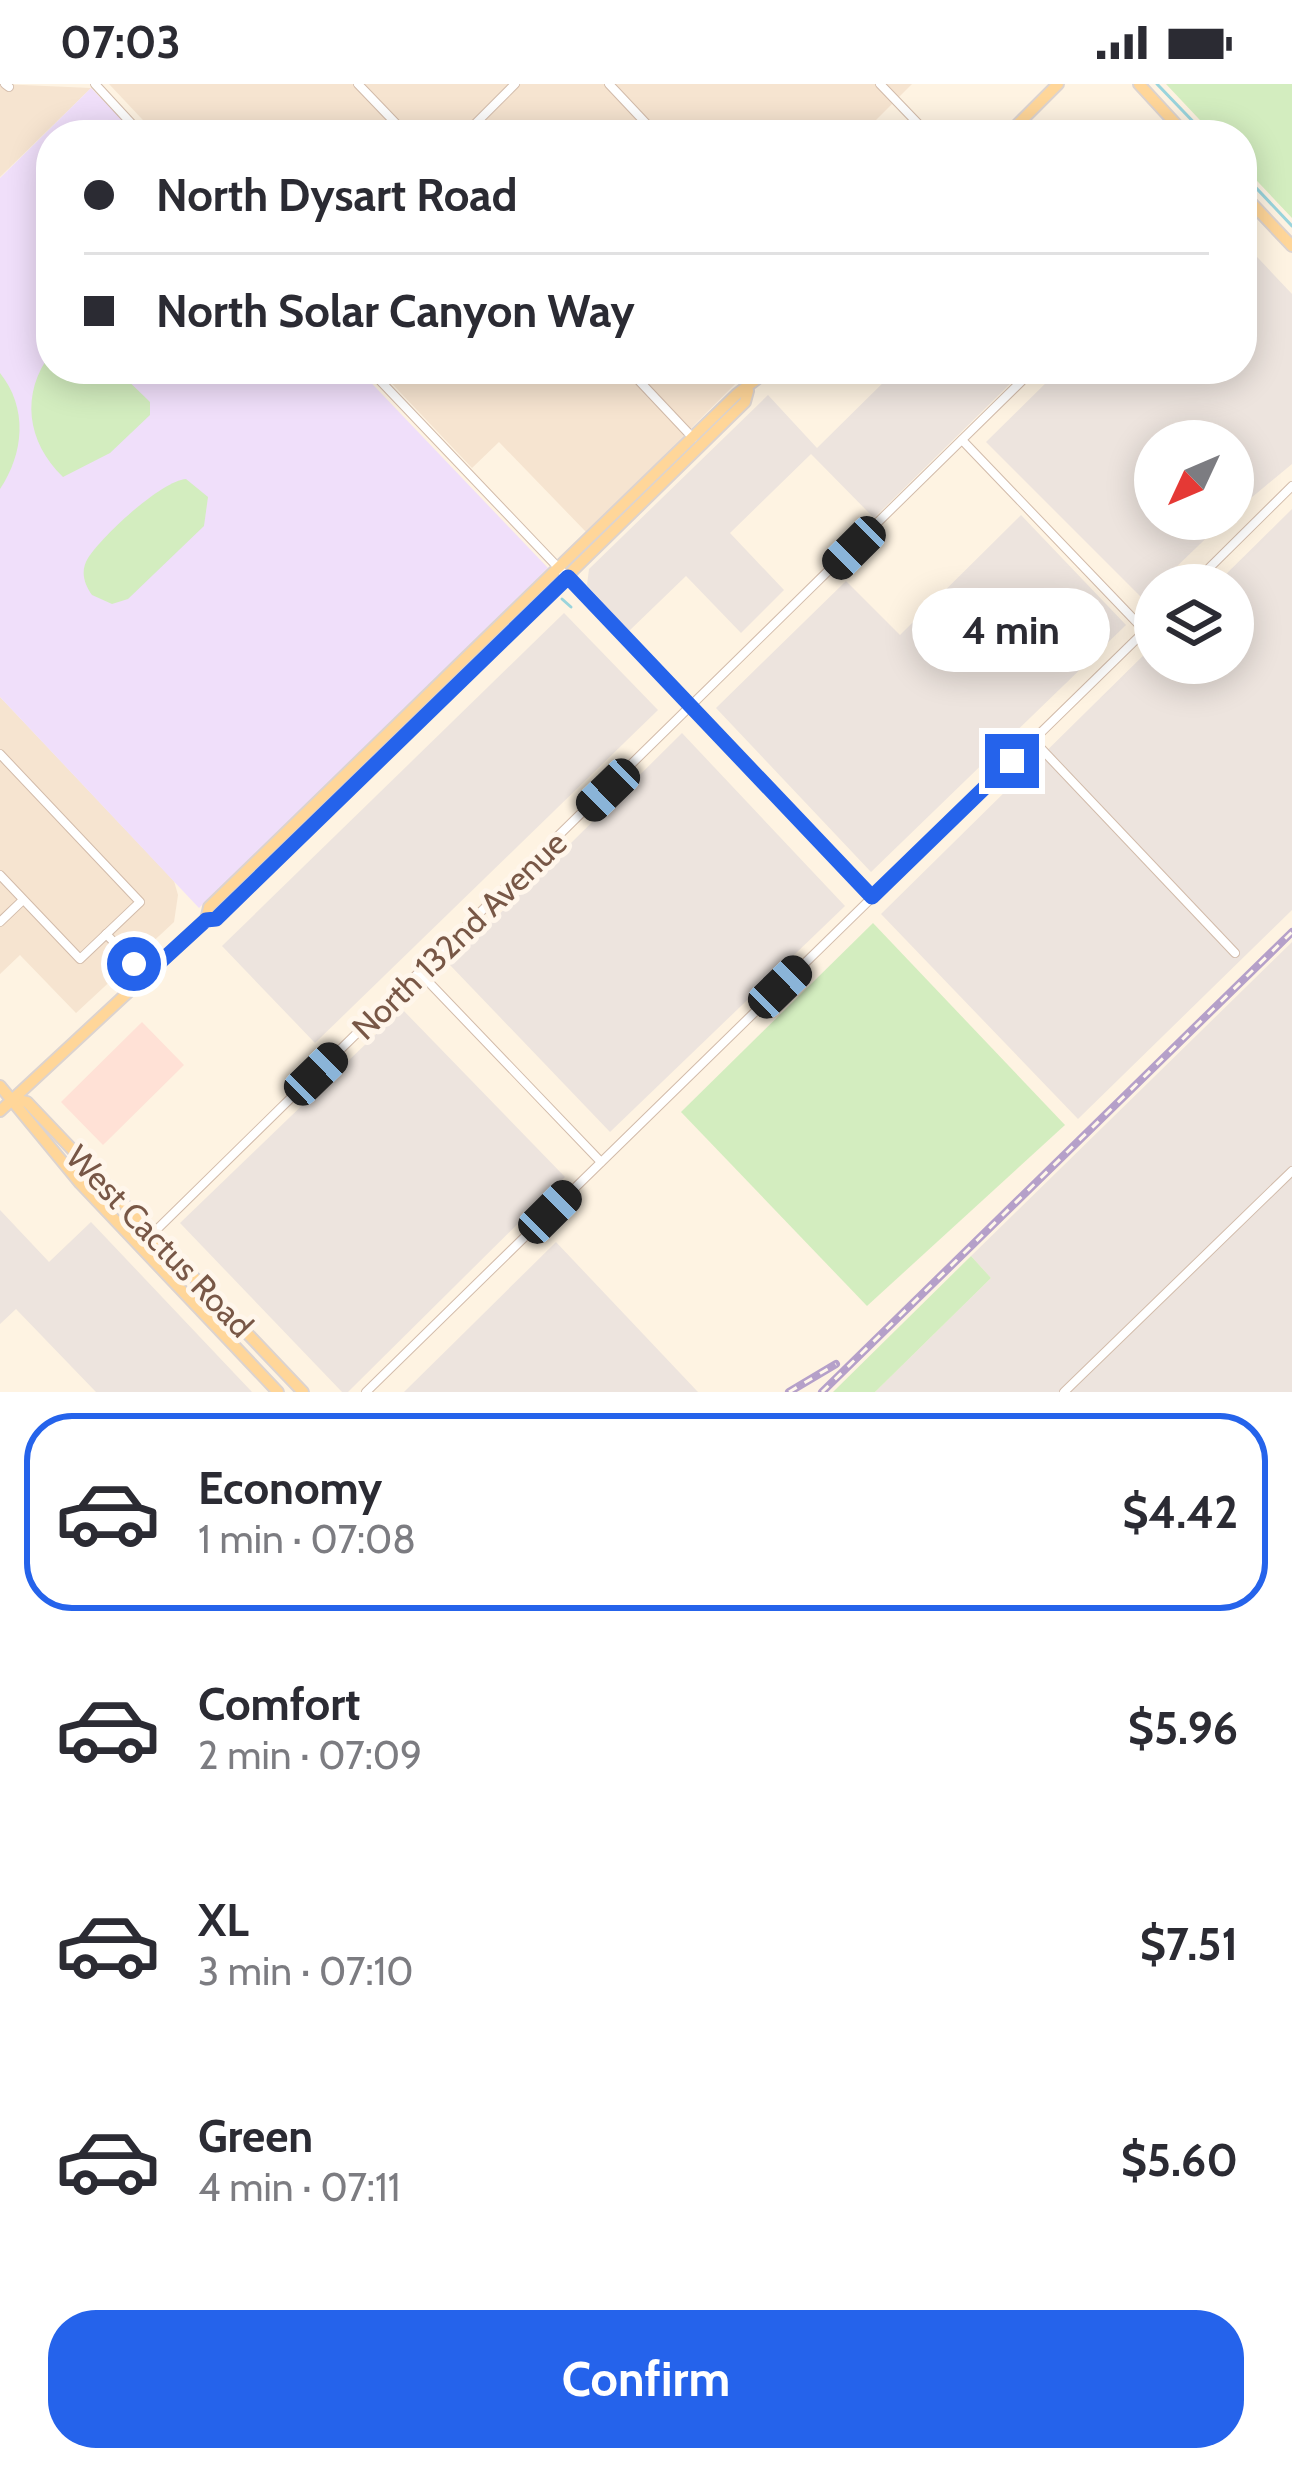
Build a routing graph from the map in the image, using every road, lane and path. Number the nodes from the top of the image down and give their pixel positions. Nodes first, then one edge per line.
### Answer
1 (95, 84) edge
2 (358, 84) edge
3 (515, 84) edge
4 (609, 84) edge
5 (880, 84) edge
6 (1058, 84) edge
7 (1139, 84) edge
8 (128, 120) edge
9 (393, 120) edge
10 (479, 120) edge
11 (643, 120) edge
12 (914, 120) edge
13 (1022, 120) edge
14 (1172, 120) edge
15 (1257, 210) edge
16 (1292, 247) edge
17 (384, 384) edge
18 (642, 384) edge
19 (755, 384) edge
20 (1019, 384) edge
21 (962, 440) junction
22 (697, 442) junction
23 (1292, 486) edge
24 (1213, 564) edge
25 (564, 573) junction
26 (1134, 620) edge
27 (1134, 642) edge
28 (692, 707) junction
29 (1033, 740) junction
30 (0, 754) edge
31 (0, 875) edge
32 (872, 897) junction
33 (23, 899) junction
34 (207, 913) junction
35 (0, 922) edge
36 (106, 934) junction
37 (1235, 953) dead end
38 (420, 973) junction
39 (146, 975) junction
40 (0, 1085) edge
41 (13, 1099) junction
42 (0, 1111) edge
43 (601, 1162) junction
44 (1292, 1171) edge
45 (154, 1232) junction
46 (140, 1246) junction
47 (278, 1392) edge
48 (303, 1392) edge
49 (366, 1392) edge
50 (1064, 1392) edge

1 - 8 street
2 - 9 street
3 - 10 street
4 - 11 street
5 - 12 street
6 - 13 main road
7 - 14 main road
15 - 16 main road
17 - 25 street
18 - 22 street
19 - 22 main road
20 - 21 street, North 132nd Avenue
21 - 26 street
21 - 28 street, North 132nd Avenue
22 - 25 main road
23 - 24 street
25 - 28 street
25 - 34 main road
25 - 34 main road
27 - 29 street
28 - 32 street
28 - 38 street, North 132nd Avenue
29 - 32 street
29 - 37 street
30 - 36 street
31 - 33 street
32 - 43 street
33 - 35 street
33 - 36 street
34 - 39 main road
36 - 39 street
38 - 43 street
38 - 45 street, North 132nd Avenue
39 - 41 main road
40 - 41 main road, West Cactus Road
41 - 42 main road
41 - 45 main road, West Cactus Road
41 - 46 main road, West Cactus Road
43 - 49 street
44 - 50 street
45 - 46 street, North 132nd Avenue
45 - 48 main road, West Cactus Road
46 - 47 main road, West Cactus Road

